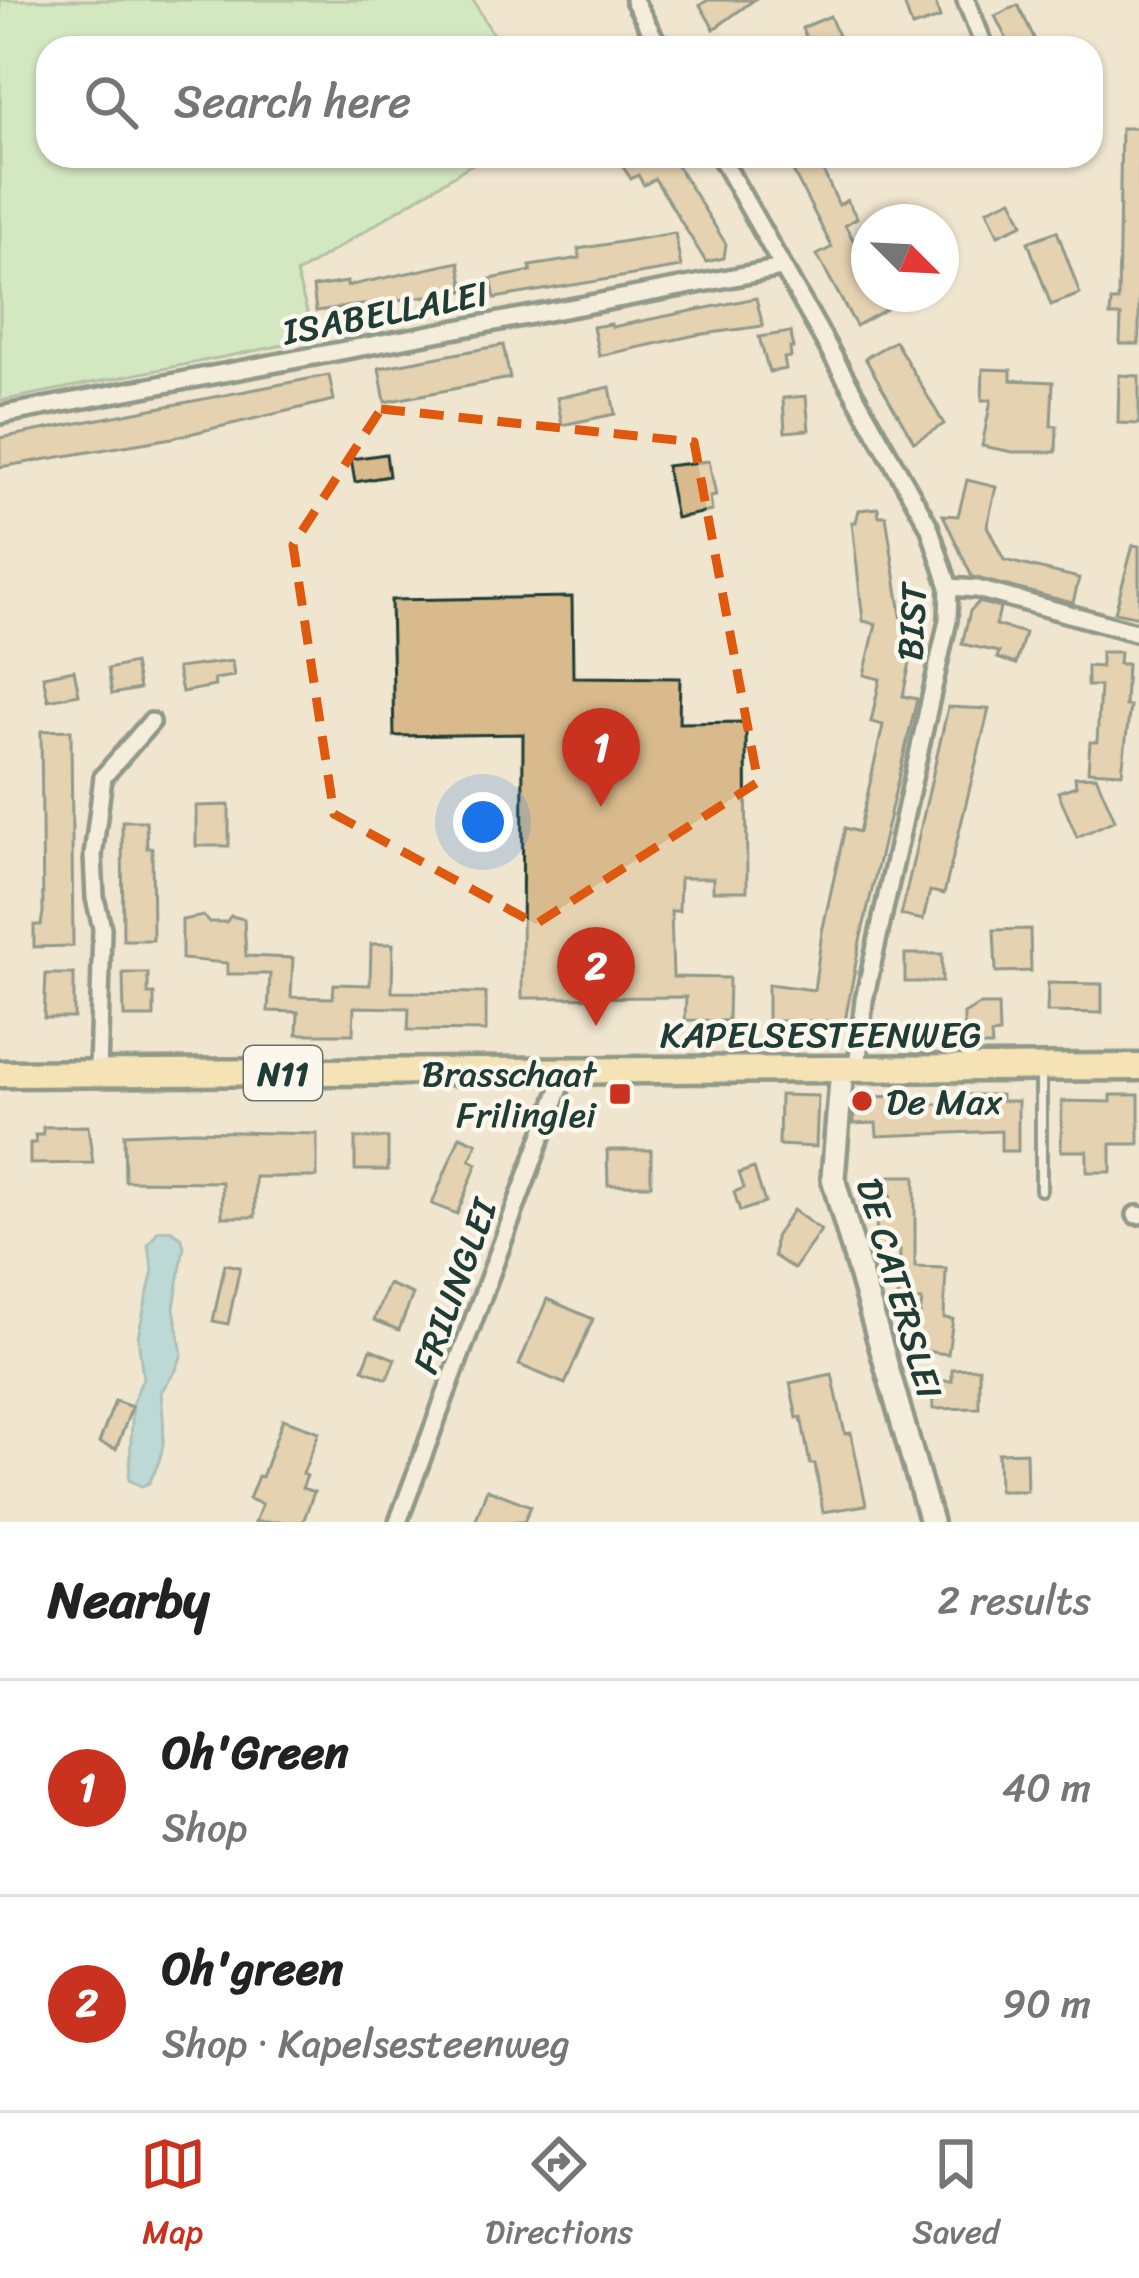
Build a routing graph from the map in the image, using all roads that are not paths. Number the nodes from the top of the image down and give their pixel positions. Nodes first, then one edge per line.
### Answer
1 (634, 0) edge
2 (966, 0) edge
3 (654, 36) edge
4 (980, 36) edge
5 (727, 168) edge
6 (782, 268) junction
7 (0, 415) edge
8 (949, 587) junction
9 (1139, 633) edge
10 (151, 722) dead end
11 (1139, 1067) edge
12 (1041, 1068) junction
13 (849, 1069) junction
14 (566, 1072) junction
15 (98, 1073) junction
16 (0, 1074) edge
17 (1041, 1190) dead end
18 (398, 1522) edge
19 (931, 1522) edge

1 - 3 street
2 - 4 street
5 - 6 street, BIST
6 - 7 street, ISABELLALEI
6 - 8 street, BIST
8 - 9 street
8 - 13 street, BIST
10 - 15 street
11 - 12 main road, KAPELSESTEENWEG / N11
12 - 13 main road, KAPELSESTEENWEG / N11
12 - 17 lane
13 - 14 main road, KAPELSESTEENWEG / N11
13 - 19 street, DE CATERSLEI
14 - 15 main road, KAPELSESTEENWEG / N11
14 - 18 street, FRILINGLEI
15 - 16 main road, KAPELSESTEENWEG / N11

